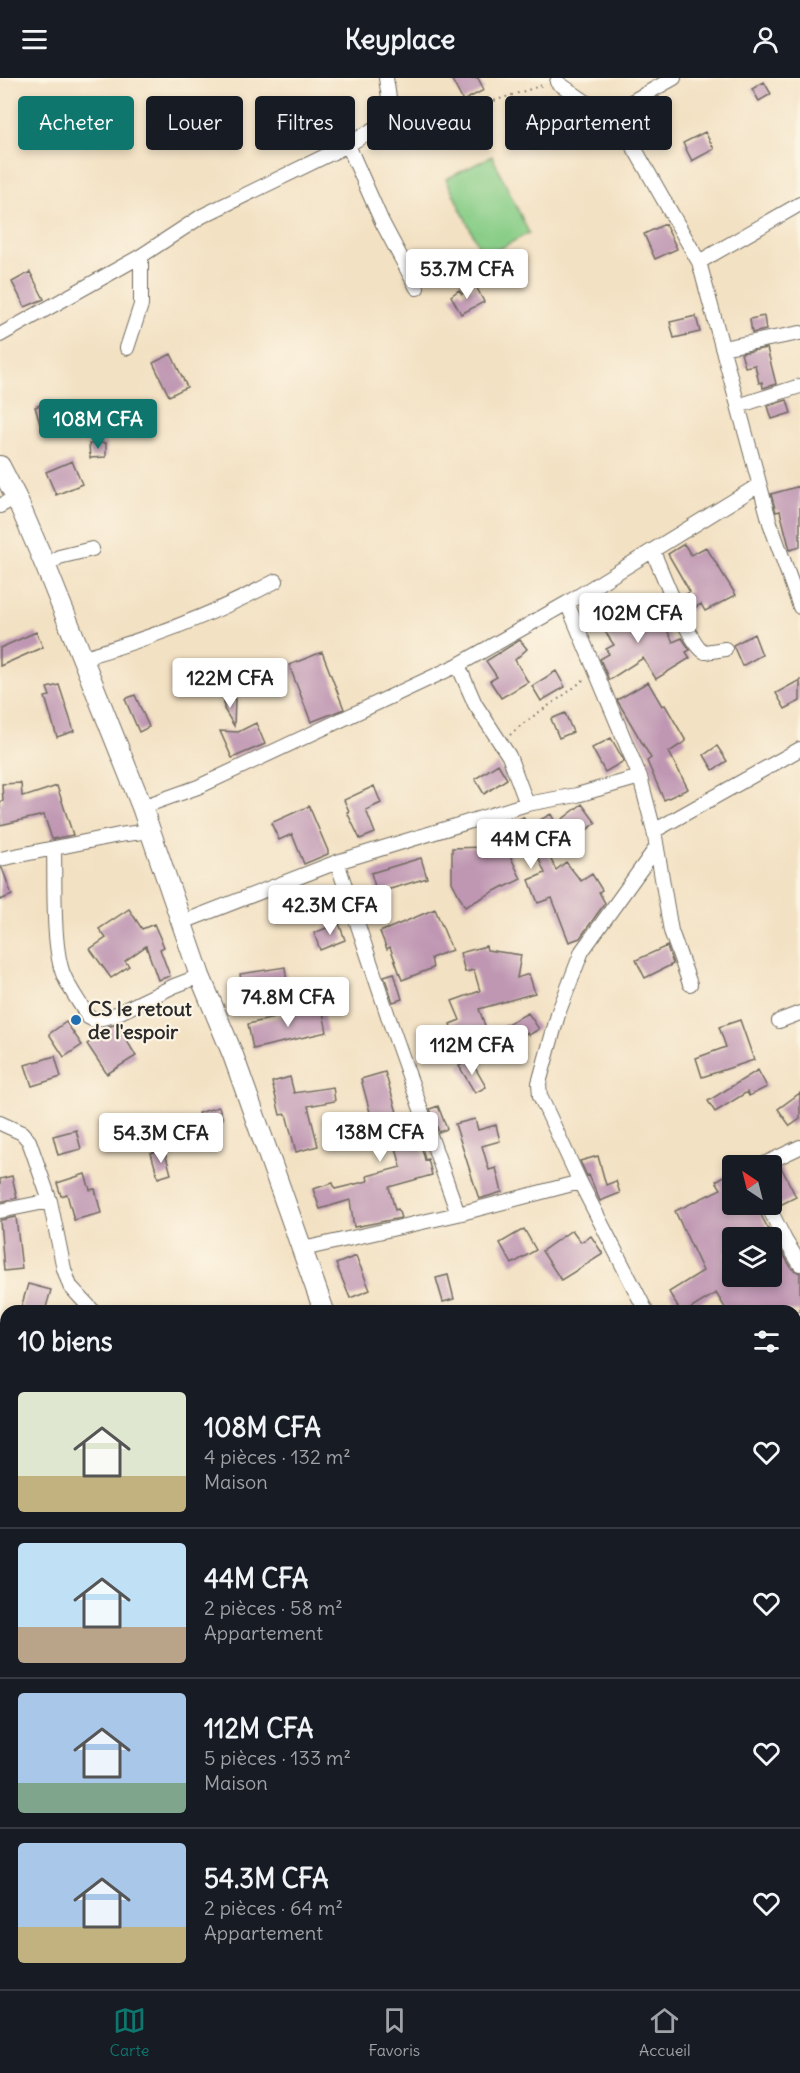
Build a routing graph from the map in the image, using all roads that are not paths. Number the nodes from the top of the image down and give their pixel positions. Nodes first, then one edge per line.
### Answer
1 (386, 78) edge
2 (674, 78) edge
3 (558, 79) edge
4 (580, 96) edge
5 (642, 96) edge
6 (355, 141) edge
7 (340, 150) edge
8 (350, 150) edge
9 (635, 150) edge
10 (800, 204) edge
11 (141, 256) junction
12 (699, 262) junction
13 (417, 288) dead end
14 (800, 333) edge
15 (0, 335) edge
16 (128, 348) dead end
17 (722, 348) junction
18 (800, 386) edge
19 (738, 406) junction
20 (0, 466) edge
21 (759, 485) junction
22 (8, 501) edge
23 (92, 549) dead end
24 (653, 552) junction
25 (46, 567) junction
26 (276, 581) dead end
27 (567, 603) junction
28 (800, 607) edge
29 (725, 649) dead end
30 (81, 658) junction
31 (458, 665) junction
32 (800, 749) edge
33 (640, 777) junction
34 (527, 804) junction
35 (142, 807) junction
36 (150, 831) junction
37 (654, 831) junction
38 (656, 848) junction
39 (54, 849) junction
40 (0, 859) edge
41 (337, 862) junction
42 (183, 922) junction
43 (200, 976) junction
44 (690, 984) dead end
45 (800, 1012) edge
46 (778, 1021) dead end
47 (0, 1123) edge
48 (800, 1147) edge
49 (781, 1155) edge
50 (580, 1182) junction
51 (50, 1201) junction
52 (0, 1211) edge
53 (458, 1214) junction
54 (772, 1215) edge
55 (303, 1249) junction
56 (800, 1264) edge
57 (87, 1305) edge
58 (322, 1305) edge
59 (643, 1305) edge

1 - 6 street
2 - 5 street
3 - 4 street
7 - 11 street
8 - 13 street
9 - 12 street
10 - 12 street
11 - 15 street
11 - 16 street
12 - 17 street
14 - 17 street
17 - 19 street
18 - 19 street
19 - 21 street
20 - 22 main road
21 - 24 street
21 - 28 street
22 - 25 main road
23 - 25 street
24 - 27 street
24 - 29 street
25 - 30 main road
26 - 30 street
27 - 31 street
27 - 33 street
30 - 35 main road
31 - 34 street
31 - 35 street
32 - 37 street
33 - 34 street
33 - 37 street
34 - 41 street
35 - 36 main road
36 - 39 street
36 - 42 main road
37 - 38 street
38 - 44 street
38 - 50 street
39 - 40 street
39 - 43 street
41 - 42 street
41 - 53 street
42 - 43 main road
43 - 55 main road
45 - 46 street
47 - 51 street
48 - 49 street
50 - 53 street
50 - 59 street
51 - 52 street
51 - 57 street
53 - 55 street
54 - 56 street
55 - 58 main road

